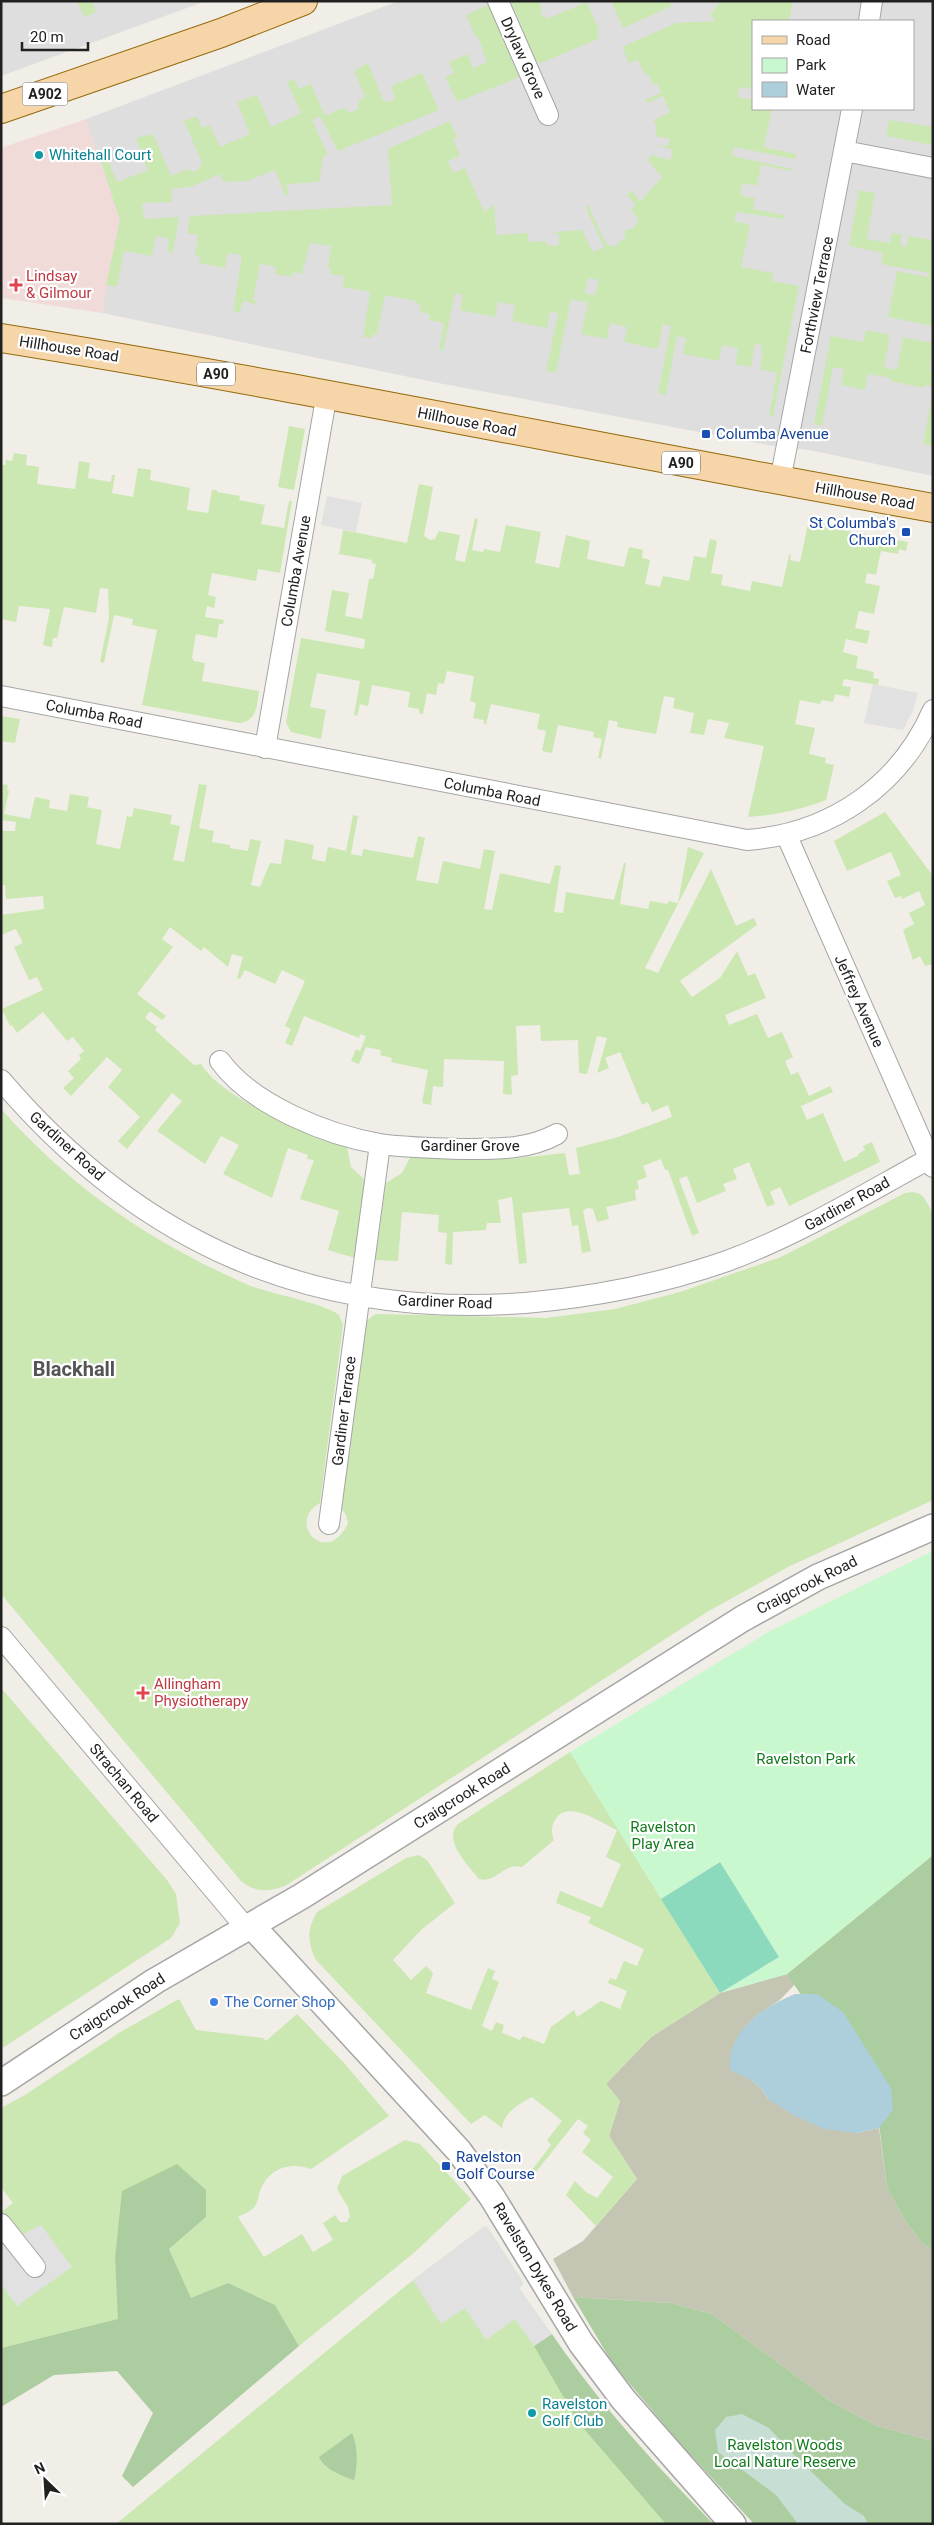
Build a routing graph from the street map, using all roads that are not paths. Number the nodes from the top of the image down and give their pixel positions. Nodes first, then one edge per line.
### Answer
1 (303, 1) edge
2 (498, 1) edge
3 (872, 1) edge
4 (869, 20) edge
5 (1, 109) edge
6 (852, 110) edge
7 (548, 115) dead end
8 (844, 151) junction
9 (933, 168) edge
10 (1, 338) edge
11 (327, 393) junction
12 (780, 481) junction
13 (933, 508) edge
14 (1, 696) edge
15 (933, 710) edge
16 (265, 748) junction
17 (786, 834) junction
18 (220, 1061) dead end
19 (1, 1080) edge
20 (557, 1134) dead end
21 (380, 1144) junction
22 (931, 1163) edge
23 (359, 1297) junction
24 (329, 1524) dead end
25 (933, 1527) edge
26 (1, 1637) edge
27 (250, 1928) junction
28 (1, 2083) edge
29 (1, 2224) edge
30 (35, 2266) dead end
31 (733, 2524) edge

1 - 5 main road, A902
2 - 7 street, Drylaw Grove
3 - 4 street
6 - 8 street, Forthview Terrace
8 - 9 street
8 - 12 street, Forthview Terrace
10 - 11 main road, Hillhouse Road / A90
11 - 12 main road, Hillhouse Road / A90
11 - 16 street, Columba Avenue
12 - 13 main road, Hillhouse Road / A90
14 - 16 street, Columba Road
15 - 17 street, Columba Road
16 - 17 street, Columba Road
17 - 22 street, Jeffrey Avenue
18 - 21 street, Gardiner Grove
19 - 23 street, Gardiner Road
20 - 21 street, Gardiner Grove
21 - 23 street
22 - 23 street, Gardiner Road
23 - 24 street, Gardiner Terrace
25 - 27 street, Craigcrook Road
26 - 27 street, Strachan Road
27 - 28 street, Craigcrook Road
27 - 31 street, Ravelston Dykes Road
29 - 30 street

